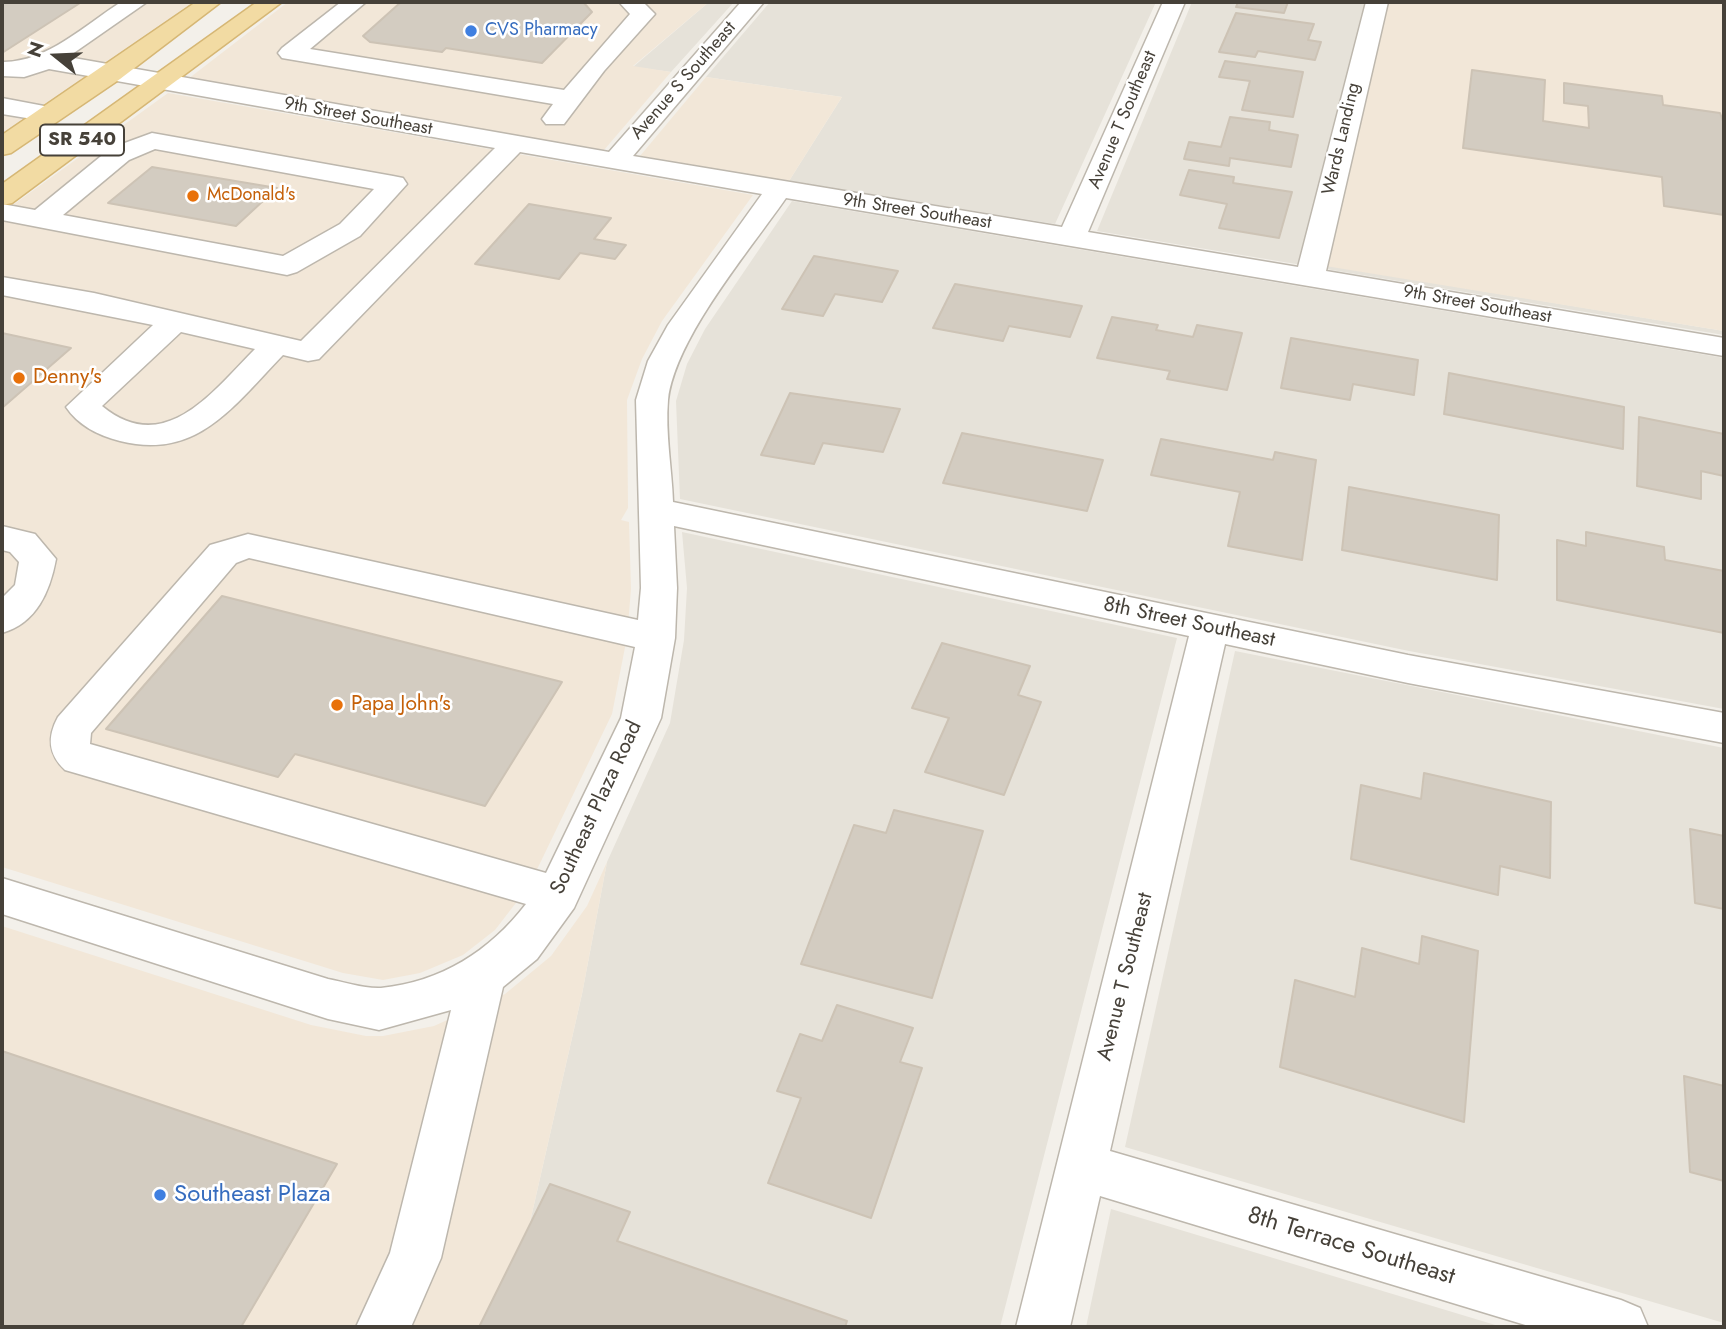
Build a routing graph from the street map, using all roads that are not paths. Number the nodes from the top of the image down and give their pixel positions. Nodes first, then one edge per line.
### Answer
1 (136, 2) edge
2 (211, 2) edge
3 (271, 2) edge
4 (355, 2) edge
5 (630, 2) edge
6 (753, 2) edge
7 (1174, 2) edge
8 (1377, 2) edge
9 (47, 61) junction
10 (2, 69) edge
11 (111, 74) junction
12 (163, 83) junction
13 (570, 99) junction
14 (2, 106) edge
15 (51, 114) junction
16 (379, 121) junction
17 (522, 145) junction
18 (2, 147) edge
19 (615, 161) junction
20 (317, 170) junction
21 (779, 189) junction
22 (2, 197) edge
23 (2, 212) edge
24 (40, 219) junction
25 (1072, 237) junction
26 (1310, 278) junction
27 (2, 286) edge
28 (175, 321) junction
29 (276, 345) junction
30 (1724, 346) edge
31 (654, 510) junction
32 (2, 538) edge
33 (2, 620) edge
34 (1210, 628) junction
35 (656, 638) junction
36 (1724, 728) edge
37 (558, 895) junction
38 (2, 896) edge
39 (482, 976) junction
40 (1080, 1166) junction
41 (383, 1327) edge
42 (1043, 1327) edge
43 (1621, 1327) edge

1 - 9 street
2 - 11 main road, SR 540
3 - 12 main road, SR 540
4 - 13 street
5 - 13 street
6 - 19 street, Avenue S Southeast
7 - 25 street, Avenue T Southeast
8 - 26 street, Wards Landing
9 - 10 street
9 - 11 street, 9th Street Southeast
11 - 12 street, 9th Street Southeast
11 - 15 main road, SR 540
12 - 16 street, 9th Street Southeast
12 - 22 main road, SR 540
13 - 17 street
14 - 15 street
15 - 18 main road, SR 540
16 - 17 street, 9th Street Southeast
16 - 20 street
17 - 19 street, 9th Street Southeast
17 - 29 street
19 - 21 street, 9th Street Southeast
20 - 24 street
20 - 24 street
21 - 25 street, 9th Street Southeast
21 - 31 street, Southeast Plaza Road
23 - 24 street
25 - 26 street, 9th Street Southeast
26 - 30 street, 9th Street Southeast
27 - 28 street
28 - 29 street
28 - 29 street
31 - 34 street, 8th Street Southeast
31 - 35 street, Southeast Plaza Road
32 - 33 street
34 - 36 street, 8th Street Southeast
34 - 40 street, Avenue T Southeast
35 - 37 street, Southeast Plaza Road
35 - 37 street
37 - 39 street, Southeast Plaza Road
38 - 39 street, Southeast Plaza Road
39 - 41 street
40 - 42 street, Avenue T Southeast
40 - 43 street, 8th Terrace Southeast

